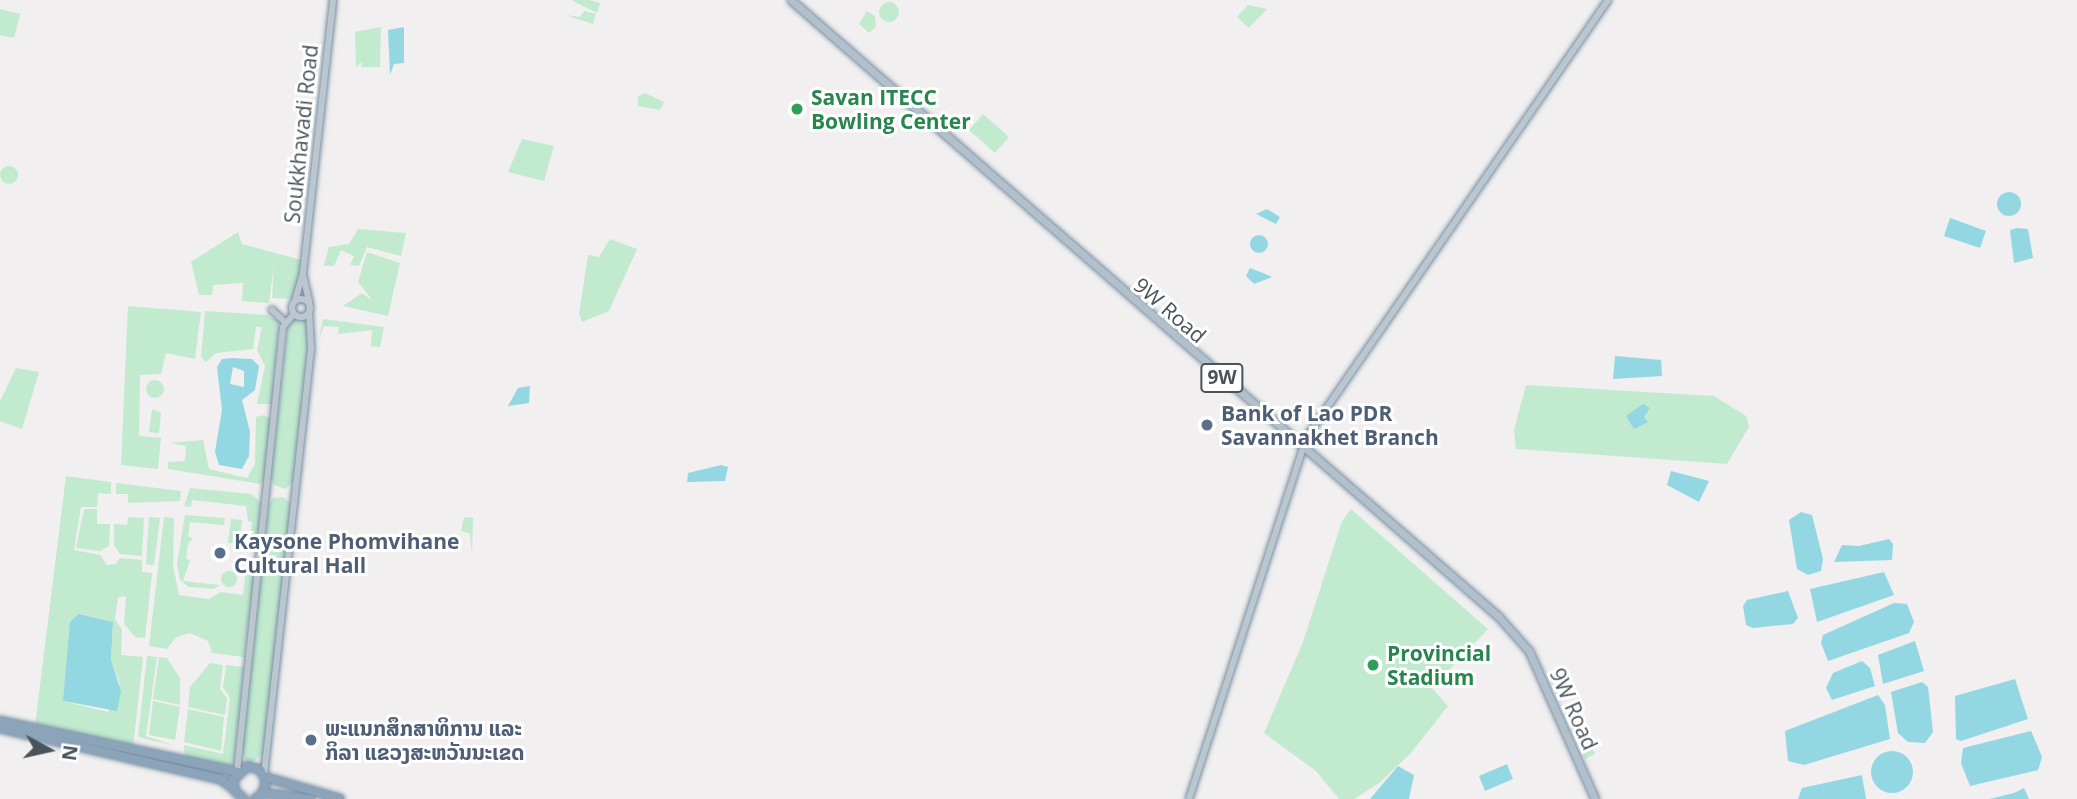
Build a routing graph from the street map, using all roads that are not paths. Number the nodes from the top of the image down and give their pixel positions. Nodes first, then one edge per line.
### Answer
1 (333, 0) edge
2 (791, 0) edge
3 (1608, 0) edge
4 (303, 273) junction
5 (295, 301) junction
6 (309, 303) junction
7 (272, 310) dead end
8 (294, 314) junction
9 (309, 314) junction
10 (285, 322) junction
11 (1302, 448) junction
12 (0, 721) edge
13 (0, 727) edge
14 (176, 765) junction
15 (237, 772) junction
16 (265, 776) junction
17 (234, 793) edge
18 (261, 796) edge
19 (244, 799) edge
20 (310, 799) edge
21 (340, 799) edge
22 (1189, 799) edge
23 (1595, 799) edge

1 - 4 street, Soukkhavadi Road
2 - 11 main road, 9W Road / 9W
3 - 11 street
4 - 5 street, Soukkhavadi Road
4 - 6 street, Soukkhavadi Road
5 - 6 street
5 - 8 street, Soukkhavadi Road
6 - 9 street, Soukkhavadi Road
7 - 10 street
8 - 9 street
8 - 10 street
9 - 16 street, Soukkhavadi Road
10 - 15 street
11 - 22 street
11 - 23 main road, 9W Road / 9W
12 - 14 highway
13 - 14 highway
14 - 15 highway
14 - 17 highway
15 - 16 highway
15 - 17 highway
16 - 18 highway
16 - 21 highway
17 - 19 highway
18 - 20 highway

